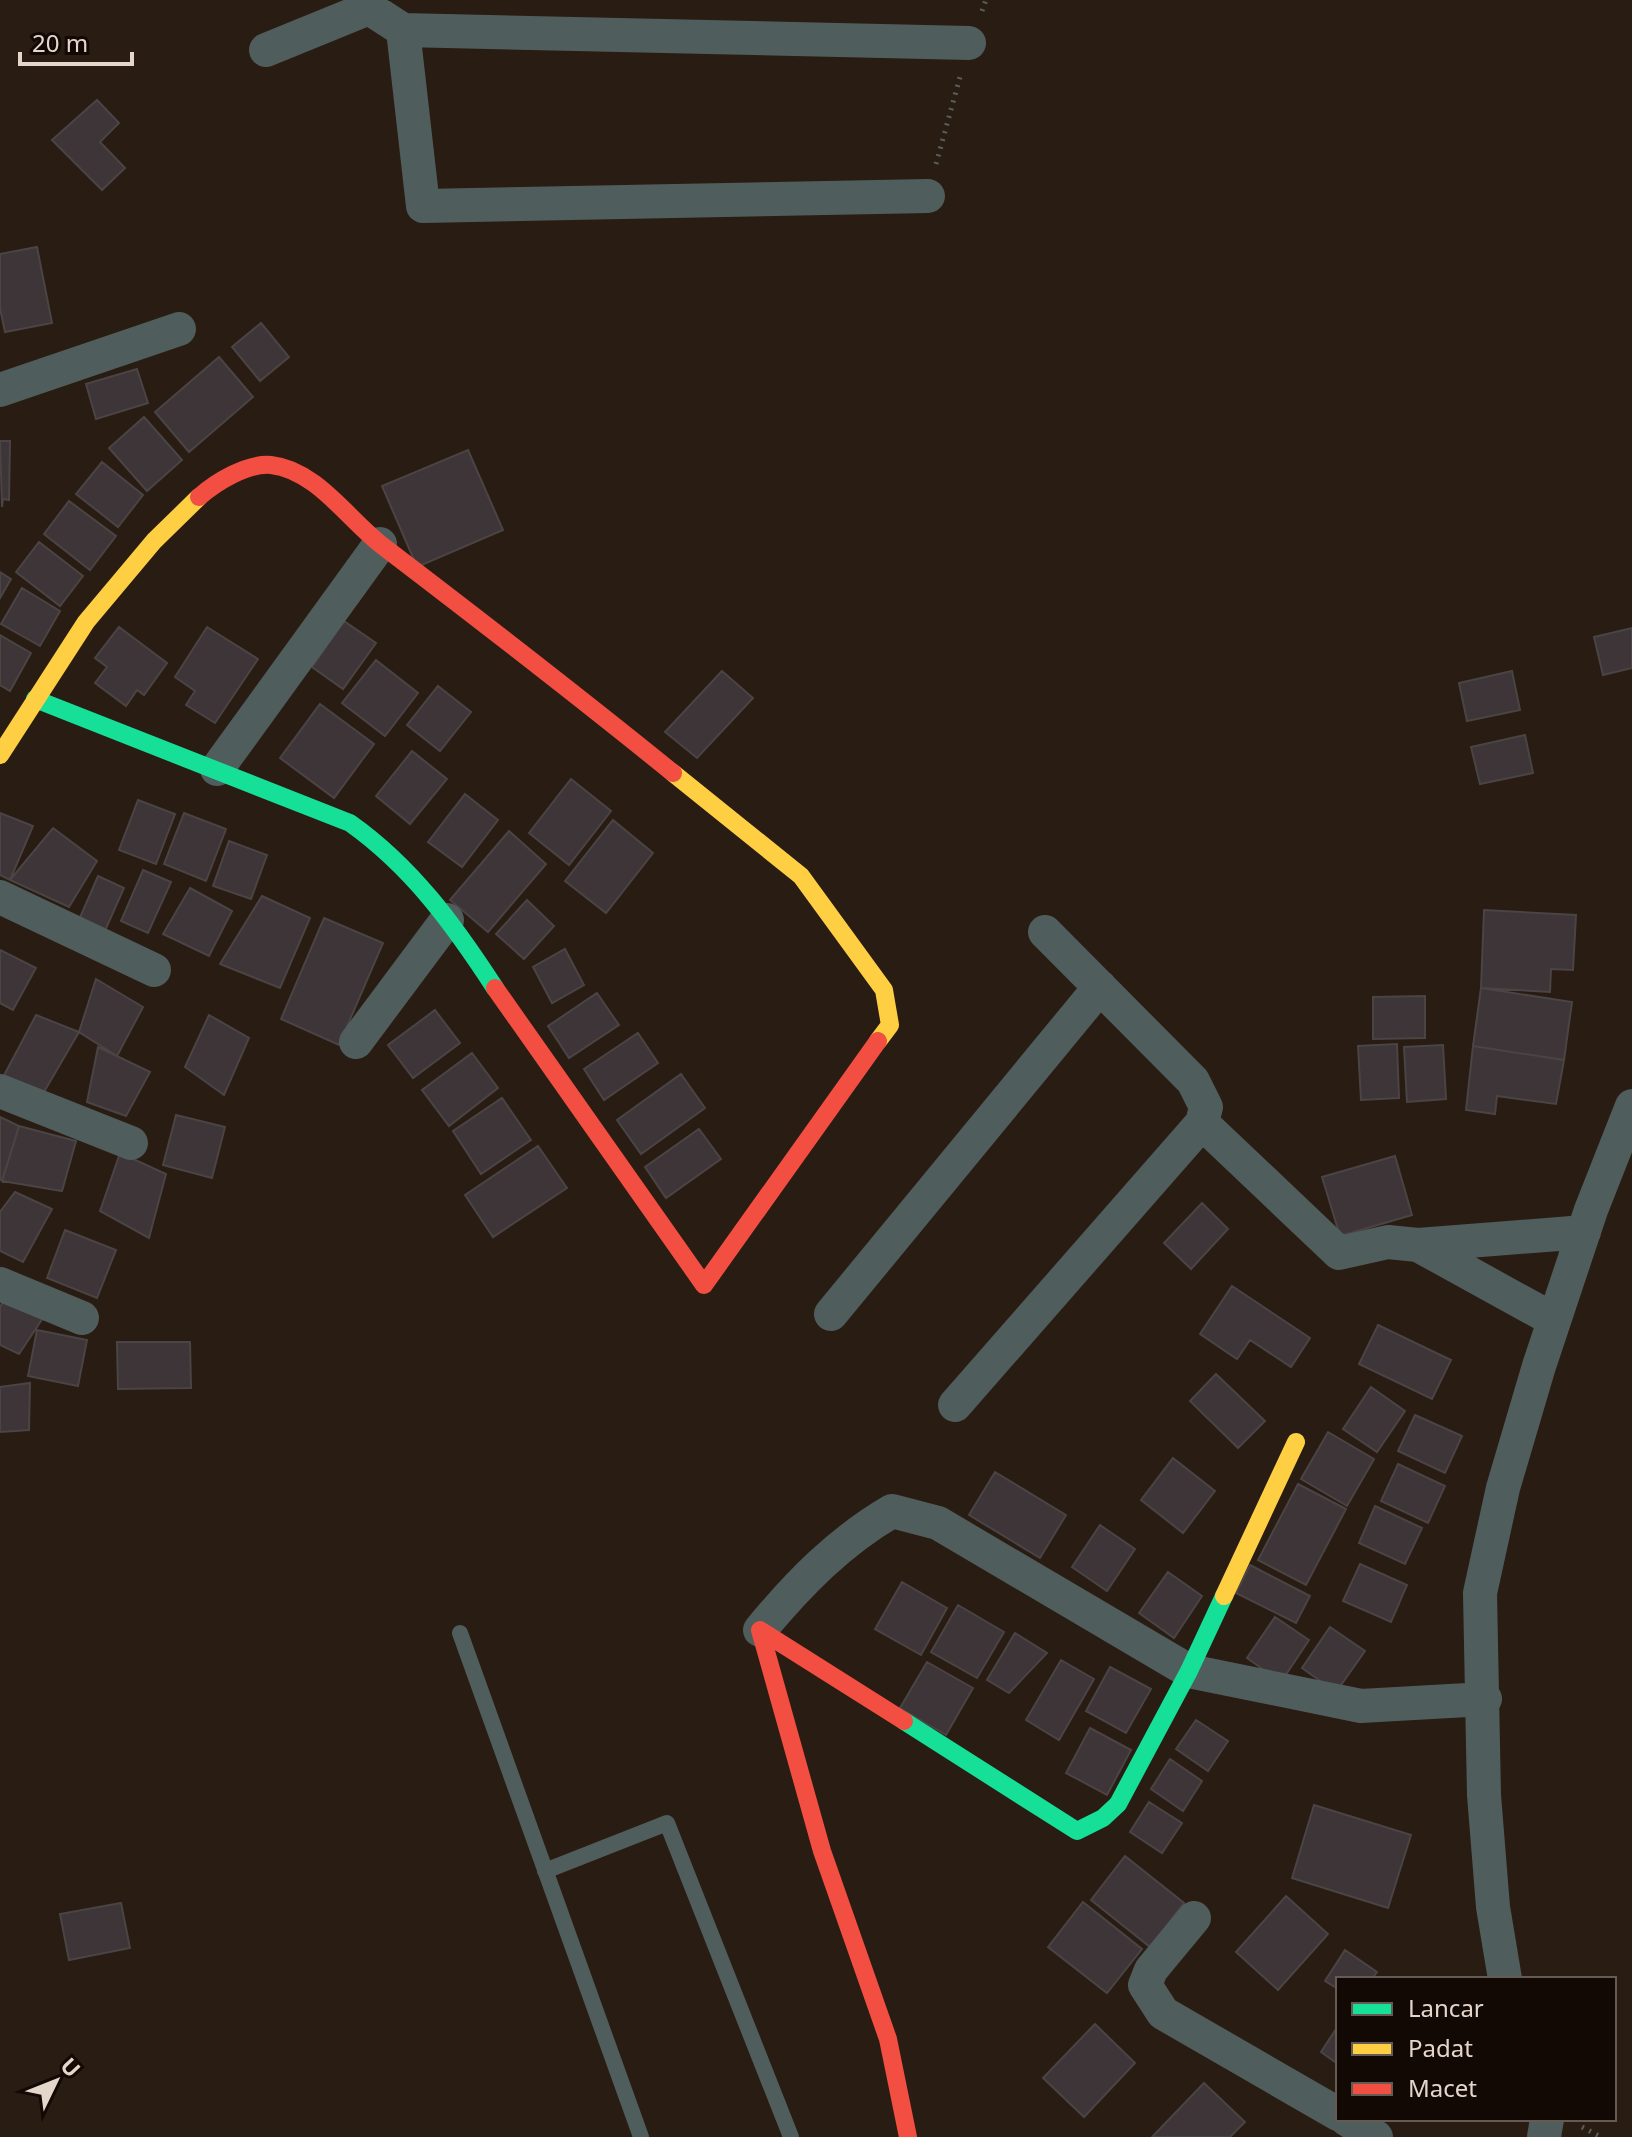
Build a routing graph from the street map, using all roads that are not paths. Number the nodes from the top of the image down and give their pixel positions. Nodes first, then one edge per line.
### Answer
1 (370, 4) edge
2 (403, 30) junction
3 (969, 43) road end
4 (266, 50) dead end
5 (928, 196) road end
6 (179, 329) dead end
7 (0, 390) edge
8 (380, 544) junction
9 (35, 699) junction
10 (0, 755) edge
11 (217, 769) junction
12 (0, 897) edge
13 (447, 920) junction
14 (1045, 932) dead end
15 (154, 970) dead end
16 (1100, 987) junction
17 (356, 1042) dead end
18 (0, 1091) edge
19 (1632, 1106) edge
20 (1202, 1123) junction
21 (131, 1143) dead end
22 (1584, 1232) junction
23 (1418, 1245) junction
24 (0, 1284) edge
25 (831, 1314) dead end
26 (82, 1318) dead end
27 (1554, 1320) junction
28 (955, 1405) dead end
29 (1296, 1442) dead end
30 (760, 1630) junction
31 (460, 1633) dead end
32 (1189, 1671) junction
33 (1485, 1699) junction
34 (545, 1871) junction
35 (1194, 1918) dead end
36 (1505, 1977) edge
37 (1336, 2113) edge
38 (1349, 2121) edge
39 (641, 2137) edge
40 (791, 2137) edge
41 (908, 2137) edge
42 (1376, 2137) edge

1 - 2 street
1 - 4 street
2 - 3 street
2 - 5 street
6 - 7 street
8 - 9 street
8 - 11 street
8 - 13 street
9 - 10 street
9 - 11 street
11 - 13 street
12 - 15 street
13 - 17 street
14 - 16 street
16 - 20 street
16 - 25 street
18 - 21 street
19 - 22 street
20 - 23 street
20 - 28 street
22 - 23 street
22 - 27 street
23 - 27 street
24 - 26 street
27 - 33 street
29 - 32 street
30 - 32 street
30 - 32 street
30 - 41 street
31 - 34 lane
32 - 33 street
33 - 36 street
34 - 39 lane
34 - 40 lane
35 - 37 street
38 - 42 street

